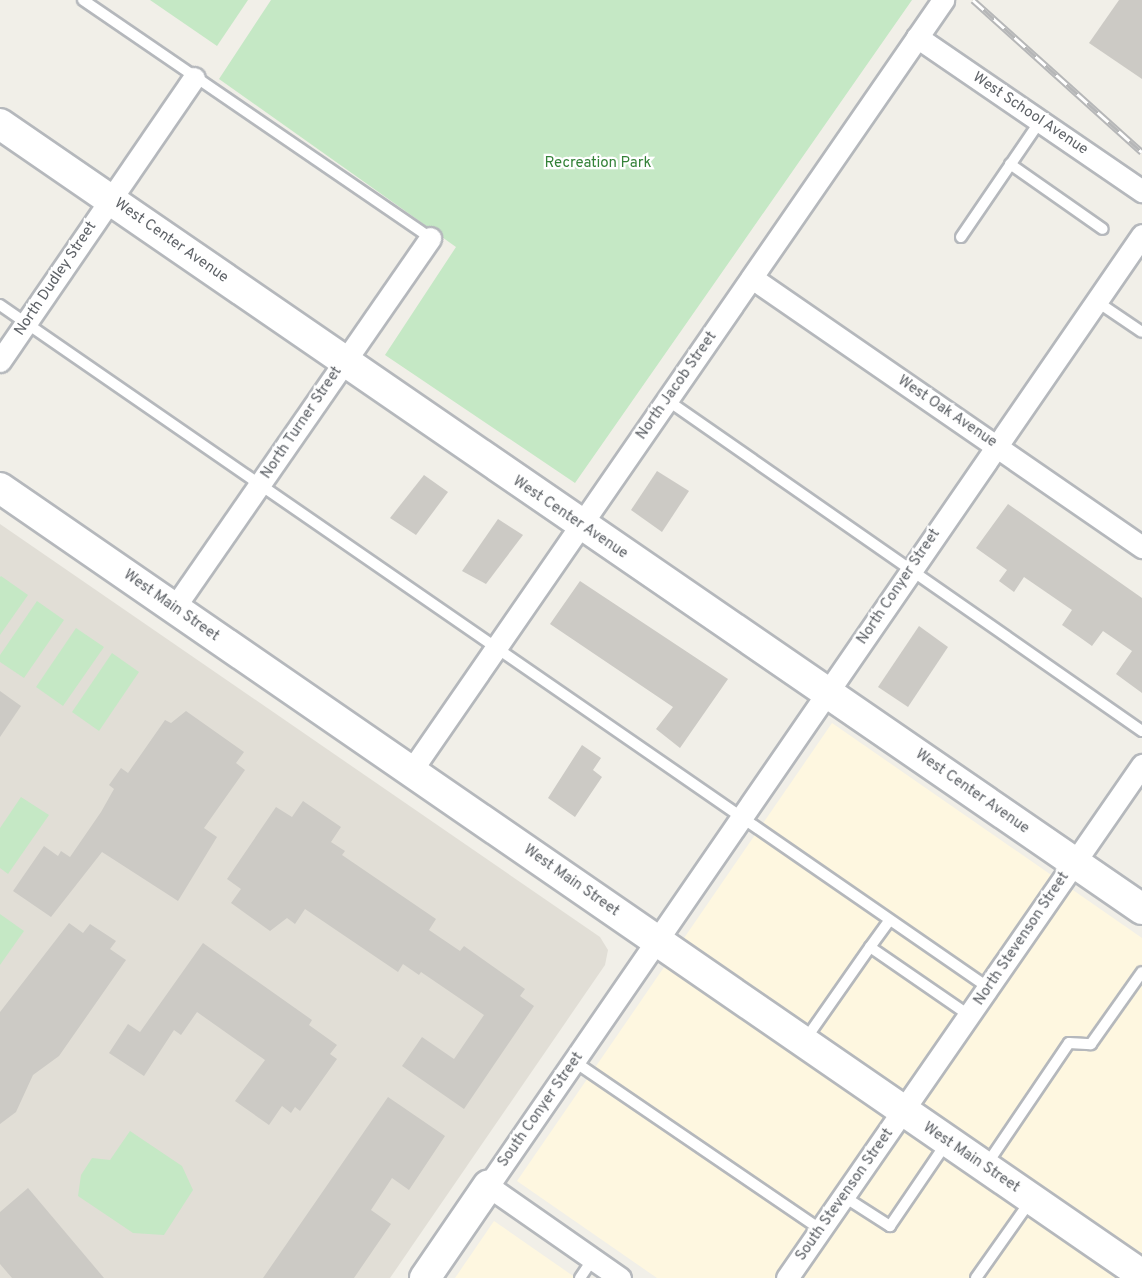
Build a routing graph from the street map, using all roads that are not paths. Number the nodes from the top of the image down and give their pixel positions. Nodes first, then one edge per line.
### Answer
1 (83, 0) edge
2 (942, 0) edge
3 (917, 37) junction
4 (194, 78) junction
5 (1040, 121) junction
6 (0, 124) edge
7 (1010, 164) junction
8 (1142, 190) edge
9 (111, 200) junction
10 (1103, 229) dead end
11 (1142, 235) edge
12 (961, 237) dead end
13 (430, 238) joint
14 (752, 278) junction
15 (1096, 301) junction
16 (0, 305) edge
17 (26, 323) junction
18 (1142, 332) edge
19 (0, 361) edge
20 (345, 362) junction
21 (668, 400) junction
22 (996, 446) junction
23 (260, 485) junction
24 (0, 488) edge
25 (581, 526) junction
26 (1142, 546) edge
27 (911, 570) junction
28 (174, 608) junction
29 (497, 648) junction
30 (828, 692) junction
31 (1142, 731) edge
32 (1142, 765) edge
33 (411, 771) junction
34 (743, 819) junction
35 (1074, 862) junction
36 (1142, 909) edge
37 (889, 921) junction
38 (658, 941) junction
39 (870, 947) junction
40 (1142, 972) edge
41 (989, 988) junction
42 (970, 1016) junction
43 (804, 1043) junction
44 (575, 1062) junction
45 (902, 1112) junction
46 (948, 1142) junction
47 (985, 1167) junction
48 (488, 1186) junction
49 (843, 1196) junction
50 (1032, 1199) junction
51 (820, 1229) junction
52 (593, 1259) junction
53 (1142, 1275) edge
54 (425, 1278) edge
55 (580, 1278) edge
56 (620, 1278) edge
57 (787, 1278) edge
58 (976, 1278) edge

1 - 4 lane
2 - 3 street, North Jacob Street
3 - 5 street, West School Avenue
3 - 14 street, North Jacob Street
4 - 9 street, North Dudley Street
4 - 13 lane
5 - 7 lane
5 - 8 street, West School Avenue
6 - 9 street, West Center Avenue
7 - 10 lane
7 - 12 lane
9 - 17 street, North Dudley Street
9 - 20 street, West Center Avenue
11 - 15 street, North Conyer Street
13 - 20 street, North Turner Street
14 - 21 street, North Jacob Street
14 - 22 street, West Oak Avenue
15 - 18 lane
15 - 22 street, North Conyer Street
16 - 17 lane
17 - 19 street, North Dudley Street
17 - 23 lane
20 - 23 street, North Turner Street
20 - 25 street, West Center Avenue
21 - 25 street, North Jacob Street
21 - 27 lane
22 - 26 street, West Oak Avenue
22 - 27 street, North Conyer Street
23 - 28 street, North Turner Street
23 - 29 lane
24 - 28 street, West Main Street
25 - 29 street, North Jacob Street
25 - 30 street, West Center Avenue
27 - 30 street, North Conyer Street
27 - 31 lane
28 - 33 street, West Main Street
29 - 33 street, North Jacob Street
29 - 34 lane
30 - 34 street, North Conyer Street
30 - 35 street, West Center Avenue
32 - 35 street, North Stevenson Street
33 - 38 street, West Main Street
34 - 37 lane
34 - 38 street, North Conyer Street
35 - 36 street, West Center Avenue
35 - 41 street, North Stevenson Street
37 - 39 lane
37 - 41 lane
38 - 43 street, West Main Street
38 - 44 street, South Conyer Street
39 - 42 lane
39 - 43 lane
40 - 47 lane
41 - 42 street, North Stevenson Street
42 - 45 street, North Stevenson Street
43 - 45 street, West Main Street
44 - 48 street, South Conyer Street
44 - 51 lane
45 - 46 street, West Main Street
45 - 49 street, South Stevenson Street
46 - 47 street, West Main Street
46 - 49 lane
47 - 50 street, West Main Street
48 - 52 street
48 - 54 street, South Conyer Street
49 - 51 street, South Stevenson Street
50 - 53 street, West Main Street
50 - 58 lane
51 - 57 street, South Stevenson Street
52 - 55 lane
52 - 56 street

